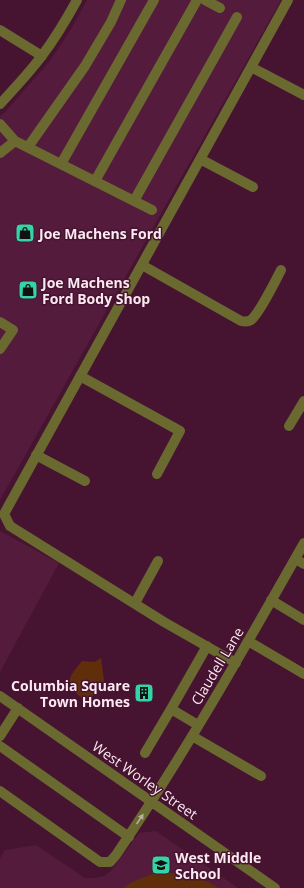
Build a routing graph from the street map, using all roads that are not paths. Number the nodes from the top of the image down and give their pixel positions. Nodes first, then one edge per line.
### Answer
1 (76, 0) edge
2 (121, 0) edge
3 (154, 0) edge
4 (197, 0) edge
5 (205, 0) edge
6 (288, 0) edge
7 (220, 8) dead end
8 (237, 17) dead end
9 (0, 30) edge
10 (42, 56) junction
11 (251, 67) junction
12 (304, 95) edge
13 (0, 104) edge
14 (0, 124) edge
15 (16, 141) junction
16 (28, 147) junction
17 (0, 153) edge
18 (200, 159) junction
19 (61, 164) junction
20 (95, 181) junction
21 (253, 187) dead end
22 (134, 201) junction
23 (152, 210) dead end
24 (142, 265) junction
25 (281, 270) dead end
26 (0, 322) edge
27 (0, 349) edge
28 (80, 376) junction
29 (304, 401) edge
30 (289, 426) dead end
31 (36, 455) junction
32 (157, 474) dead end
33 (85, 482) dead end
34 (304, 543) edge
35 (158, 561) dead end
36 (299, 562) edge
37 (271, 600) junction
38 (135, 604) junction
39 (304, 620) edge
40 (248, 642) junction
41 (207, 646) junction
42 (236, 663) junction
43 (304, 674) edge
44 (0, 696) edge
45 (18, 708) junction
46 (171, 709) junction
47 (198, 725) junction
48 (0, 736) edge
49 (192, 736) junction
50 (0, 746) edge
51 (145, 753) dead end
52 (261, 776) dead end
53 (0, 791) edge
54 (152, 802) junction
55 (129, 837) junction
56 (275, 888) edge

1 - 10 street
2 - 16 street
3 - 19 street
4 - 20 street
5 - 7 street
6 - 11 street
8 - 22 street
9 - 10 street
10 - 13 street
11 - 12 street
11 - 18 street
14 - 15 street
15 - 16 street
15 - 17 street
16 - 19 street
18 - 21 street
18 - 24 street
19 - 20 street
20 - 22 street
22 - 23 street
24 - 25 street
24 - 28 street
26 - 27 street
28 - 31 street
28 - 32 street
29 - 30 street
31 - 33 street
31 - 38 street
34 - 36 street, Claudell Lane
35 - 38 street
36 - 37 street, Claudell Lane
37 - 39 street
37 - 40 street, Claudell Lane
38 - 41 street
40 - 42 street, Claudell Lane
40 - 43 street
41 - 42 street
41 - 46 street
42 - 47 street, Claudell Lane
44 - 45 street, West Worley Street
45 - 48 street
45 - 54 street, West Worley Street
46 - 47 street
46 - 51 street
47 - 49 street, Claudell Lane
49 - 52 street
49 - 54 street, Claudell Lane
50 - 55 street
53 - 55 street, Claudell Lane
55 -> 54 street, Claudell Lane
54 - 56 street, West Worley Street

